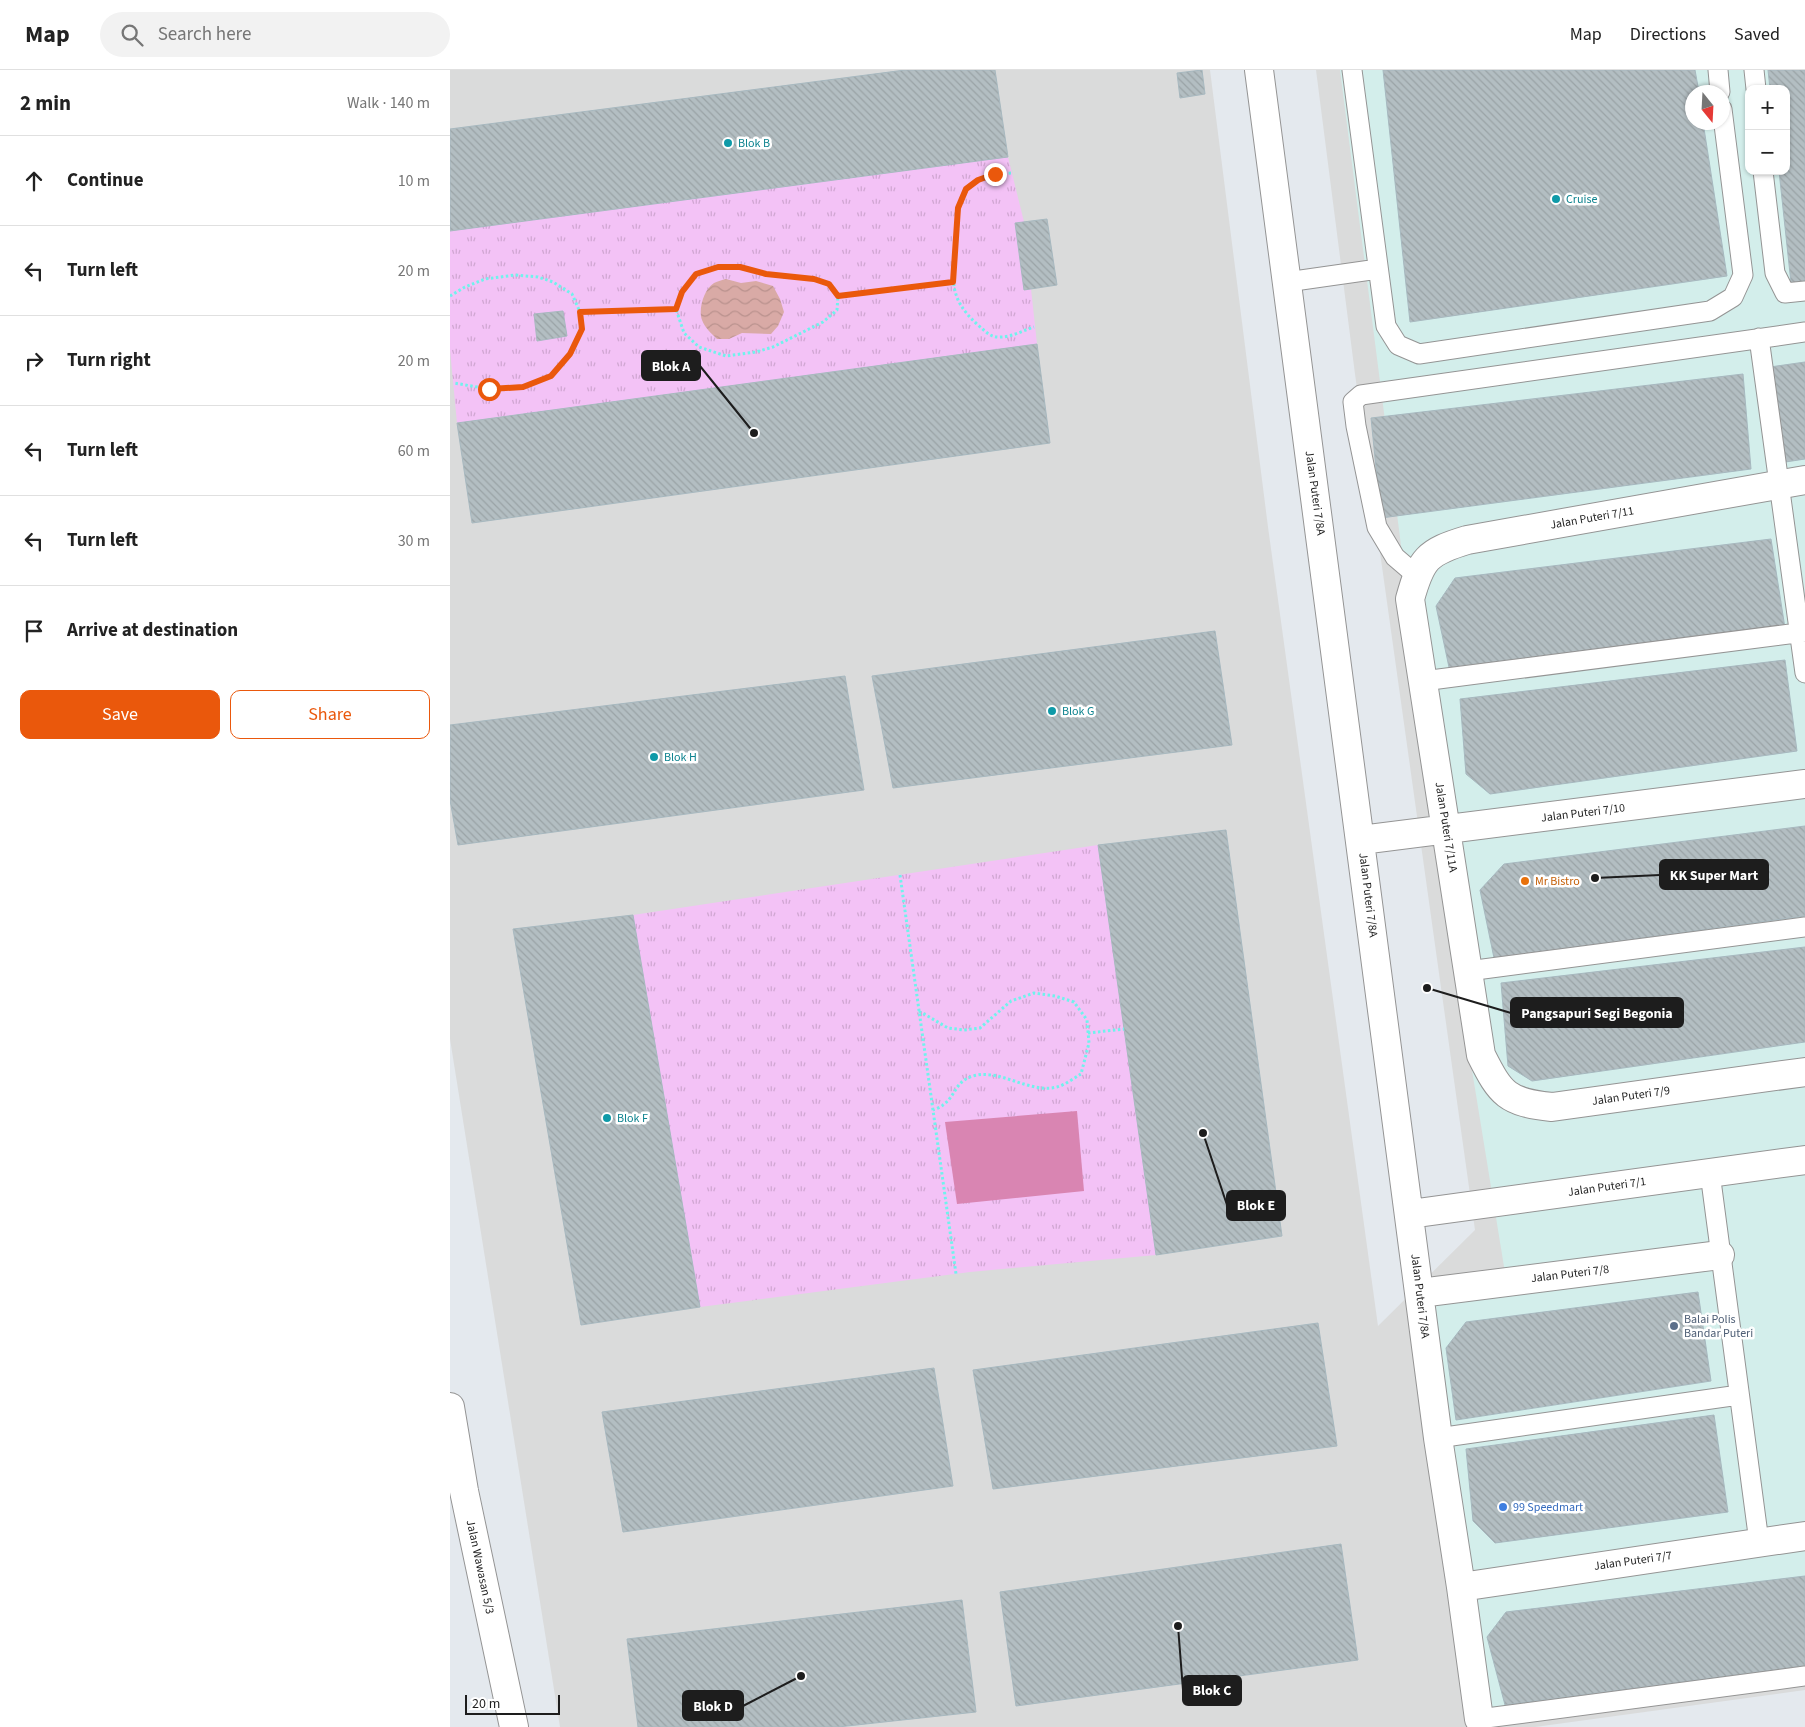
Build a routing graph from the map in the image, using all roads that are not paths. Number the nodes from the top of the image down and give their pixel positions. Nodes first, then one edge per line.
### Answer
1 (1259, 70) edge
2 (1352, 70) edge
3 (1718, 70) edge
4 (1754, 70) edge
5 (1719, 85) edge
6 (1756, 85) edge
7 (1725, 130) edge
8 (1763, 175) edge
9 (1378, 269) junction
10 (1287, 282) junction
11 (1805, 291) edge
12 (1805, 332) edge
13 (1759, 338) junction
14 (1792, 482) edge
15 (1413, 587) junction
16 (1802, 633) edge
17 (1805, 673) edge
18 (1423, 681) junction
19 (1805, 784) edge
20 (1446, 831) junction
21 (1361, 840) junction
22 (1805, 927) edge
23 (1468, 971) junction
24 (1481, 1055) joint
25 (1805, 1072) edge
26 (1805, 1160) edge
27 (1710, 1173) junction
28 (1410, 1214) junction
29 (1720, 1255) junction
30 (1420, 1293) junction
31 (1739, 1395) junction
32 (450, 1406) edge
33 (1438, 1438) junction
34 (457, 1492) edge
35 (1805, 1536) edge
36 (1759, 1542) junction
37 (1461, 1587) junction
38 (1805, 1676) edge
39 (1479, 1719) joint
40 (514, 1727) edge

1 - 10 street, Jalan Puteri 7/8A
2 - 9 lane
3 - 5 lane
4 - 6 lane
7 - 9 lane
8 - 11 lane
9 - 10 lane
10 - 21 street, Jalan Puteri 7/8A
12 - 13 lane
13 - 14 lane
13 - 15 lane
14 - 15 street, Jalan Puteri 7/11
14 - 16 lane
15 - 18 street, Jalan Puteri 7/11A
16 - 17 lane
16 - 18 lane
18 - 20 street, Jalan Puteri 7/11A
19 - 20 street, Jalan Puteri 7/10
20 - 21 street, Jalan Puteri 7/10
20 - 23 street, Jalan Puteri 7/11A
21 - 28 street, Jalan Puteri 7/8A
22 - 23 lane
23 - 24 street, Jalan Puteri 7/11A
24 - 25 street, Jalan Puteri 7/9
26 - 27 street, Jalan Puteri 7/1
27 - 28 street, Jalan Puteri 7/1
27 - 29 lane
28 - 30 street, Jalan Puteri 7/8A
29 - 30 street, Jalan Puteri 7/8
29 - 31 lane
30 - 33 street, Jalan Puteri 7/8A
31 - 33 lane
31 - 36 lane
32 - 34 street, Jalan Wawasan 5/3
33 - 37 street, Jalan Puteri 7/8A
34 - 40 street, Jalan Wawasan 5/3
35 - 36 street, Jalan Puteri 7/7
36 - 37 street, Jalan Puteri 7/7
37 - 39 street, Jalan Puteri 7/8A
38 - 39 lane

